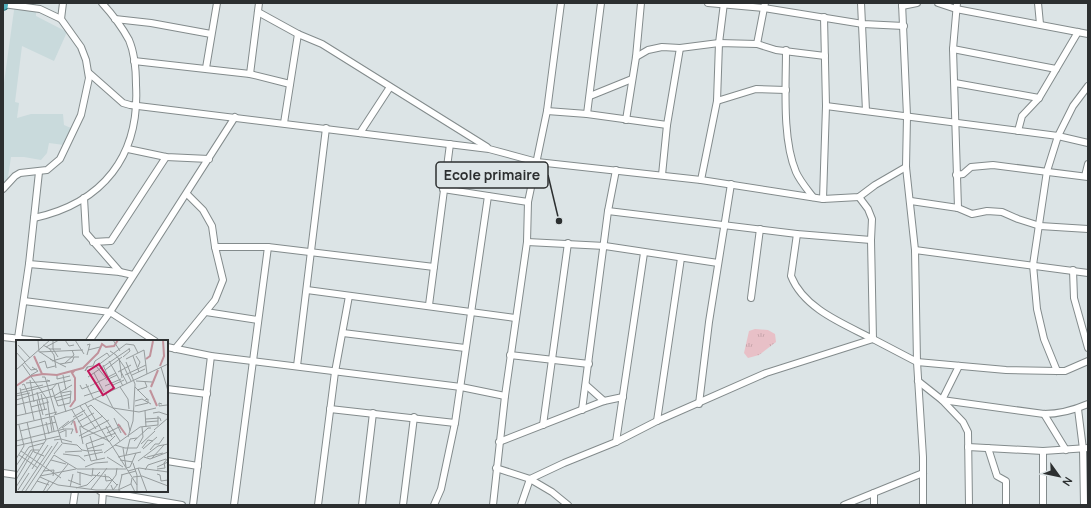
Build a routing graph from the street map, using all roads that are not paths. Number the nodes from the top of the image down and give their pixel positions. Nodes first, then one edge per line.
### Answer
1 (63, 3) edge
2 (102, 3) edge
3 (217, 3) edge
4 (259, 3) edge
5 (561, 3) edge
6 (601, 3) edge
7 (641, 3) edge
8 (708, 3) edge
9 (861, 3) edge
10 (917, 3) edge
11 (938, 3) edge
12 (1038, 3) edge
13 (3, 4) edge
14 (724, 4) edge
15 (902, 4) edge
16 (764, 6) edge
17 (956, 6) edge
18 (258, 12) junction
19 (824, 17) junction
20 (60, 19) junction
21 (115, 19) junction
22 (862, 24) junction
23 (1040, 24) junction
24 (904, 26) junction
25 (1078, 32) junction
26 (210, 34) junction
27 (298, 34) junction
28 (1088, 34) edge
29 (719, 43) junction
30 (757, 44) junction
31 (680, 48) junction
32 (953, 49) junction
33 (786, 50) junction
34 (825, 56) junction
35 (636, 57) junction
36 (134, 61) junction
37 (206, 68) junction
38 (1056, 69) junction
39 (89, 73) junction
40 (250, 74) junction
41 (632, 79) junction
42 (955, 83) junction
43 (290, 84) junction
44 (1088, 86) edge
45 (390, 87) junction
46 (786, 90) junction
47 (590, 96) junction
48 (1039, 98) junction
49 (717, 101) junction
50 (137, 106) junction
51 (826, 106) junction
52 (547, 111) junction
53 (866, 111) junction
54 (587, 114) junction
55 (907, 116) junction
56 (235, 117) junction
57 (626, 120) junction
58 (284, 123) junction
59 (956, 123) junction
60 (667, 126) junction
61 (326, 128) junction
62 (1018, 131) junction
63 (360, 133) junction
64 (1058, 136) junction
65 (1088, 143) edge
66 (450, 144) junction
67 (128, 149) junction
68 (489, 149) junction
69 (166, 157) junction
70 (209, 159) junction
71 (537, 162) junction
72 (1088, 164) edge
73 (906, 167) junction
74 (616, 170) junction
75 (1048, 171) junction
76 (39, 172) junction
77 (662, 175) junction
78 (956, 176) junction
79 (1086, 177) edge
80 (701, 180) junction
81 (731, 184) junction
82 (3, 189) edge
83 (443, 189) junction
84 (186, 194) junction
85 (488, 196) junction
86 (813, 197) junction
87 (84, 198) junction
88 (859, 198) junction
89 (823, 199) junction
90 (910, 201) junction
91 (528, 202) junction
92 (958, 208) junction
93 (608, 211) junction
94 (34, 218) junction
95 (723, 224) junction
96 (1040, 226) junction
97 (1088, 229) edge
98 (760, 230) junction
99 (797, 234) junction
100 (871, 240) junction
101 (93, 242) junction
102 (527, 242) junction
103 (568, 243) junction
104 (605, 246) junction
105 (215, 247) junction
106 (268, 247) junction
107 (916, 250) junction
108 (311, 252) junction
109 (644, 253) junction
110 (681, 258) junction
111 (718, 263) junction
112 (29, 264) junction
113 (1033, 265) junction
114 (434, 267) junction
115 (1073, 270) junction
116 (120, 272) junction
117 (1088, 273) edge
118 (133, 275) junction
119 (307, 290) junction
120 (349, 296) junction
121 (751, 298) dead end
122 (24, 301) junction
123 (429, 305) junction
124 (110, 312) junction
125 (206, 312) junction
126 (472, 312) junction
127 (515, 318) junction
128 (258, 320) junction
129 (343, 333) junction
130 (3, 337) edge
131 (18, 338) junction
132 (873, 339) junction
133 (32, 340) edge
134 (90, 340) edge
135 (153, 340) edge
136 (168, 347) edge
137 (466, 348) junction
138 (1088, 348) edge
139 (175, 349) junction
140 (510, 355) junction
141 (211, 356) junction
142 (552, 359) junction
143 (254, 361) junction
144 (1088, 361) edge
145 (916, 362) junction
146 (589, 364) junction
147 (296, 366) junction
148 (960, 366) junction
149 (1057, 371) junction
150 (336, 372) junction
151 (918, 381) junction
152 (586, 385) junction
153 (461, 387) junction
154 (168, 389) edge
155 (207, 394) junction
156 (505, 396) junction
157 (622, 397) junction
158 (942, 400) junction
159 (604, 401) junction
160 (699, 404) junction
161 (1088, 404) edge
162 (330, 409) junction
163 (1078, 409) junction
164 (582, 410) junction
165 (373, 413) junction
166 (1044, 414) junction
167 (414, 417) junction
168 (657, 420) junction
169 (455, 423) junction
170 (543, 425) junction
171 (499, 442) junction
172 (616, 442) junction
173 (968, 447) junction
174 (988, 448) junction
175 (1085, 448) edge
176 (1066, 450) junction
177 (1043, 451) junction
178 (168, 460) edge
179 (198, 466) junction
180 (496, 468) junction
181 (3, 473) edge
182 (924, 473) junction
183 (16, 476) edge
184 (530, 479) junction
185 (1086, 489) edge
186 (76, 492) edge
187 (102, 492) edge
188 (112, 492) edge
189 (874, 493) junction
190 (73, 505) edge
191 (102, 505) edge
192 (182, 505) edge
193 (193, 505) edge
194 (234, 505) edge
195 (318, 505) edge
196 (362, 505) edge
197 (403, 505) edge
198 (434, 505) edge
199 (493, 505) edge
200 (521, 505) edge
201 (568, 505) edge
202 (844, 505) edge
203 (874, 505) edge
204 (923, 505) edge
205 (969, 505) edge
206 (1006, 505) edge
207 (1043, 505) edge
208 (1084, 505) edge

1 - 20 street
2 - 21 street
3 - 26 street
4 - 18 street
5 - 52 street
6 - 47 street
7 - 35 street
8 - 14 street
9 - 22 street
10 - 15 street
11 - 17 street
12 - 23 street
13 - 20 street
14 - 16 street
14 - 29 street
15 - 24 street
16 - 19 street
16 - 30 street
17 - 23 street
17 - 32 street
18 - 27 street
18 - 40 street
19 - 22 street
19 - 34 street
20 - 39 street
21 - 26 street
21 - 36 street
22 - 24 street
22 - 53 street
23 - 25 street
24 - 55 street
25 - 28 street
25 - 38 street
26 - 37 street
27 - 43 street
27 - 45 street
29 - 30 street
29 - 31 street
29 - 49 street
30 - 33 street
31 - 35 street
31 - 60 street
32 - 38 street
32 - 42 street
33 - 34 street
33 - 46 street
34 - 51 street
35 - 41 street
36 - 37 street
36 - 50 street
37 - 40 street
38 - 48 street
39 - 50 street
39 - 76 street
40 - 43 street
41 - 47 street
41 - 57 street
42 - 48 street
42 - 59 street
43 - 58 street
44 - 64 street
45 - 63 street
45 - 68 street
46 - 49 street
46 - 86 street
47 - 54 street
48 - 62 street
49 - 80 street
50 - 56 street
50 - 67 street
51 - 53 street
51 - 89 street
52 - 54 street
52 - 71 street
53 - 55 street
54 - 57 street
55 - 59 street
55 - 73 street
56 - 58 street
56 - 70 street
57 - 60 street
58 - 61 street
59 - 62 street
59 - 78 street
60 - 77 street
61 - 63 street
61 - 108 street
62 - 64 street
63 - 66 street
64 - 65 street
64 - 75 street
66 - 68 street
66 - 83 street
67 - 69 street
67 - 87 street
68 - 71 street
69 - 70 street
69 - 101 street
70 - 84 street
71 - 74 street
71 - 91 street
72 - 79 street
73 - 88 street
73 - 90 street
74 - 77 street
74 - 93 street
75 - 78 street
75 - 79 street
75 - 96 street
76 - 82 street
76 - 94 street
77 - 80 street
78 - 92 street
80 - 81 street
81 - 86 street
81 - 95 street
83 - 85 street
83 - 114 street
84 - 105 street
84 - 118 street
85 - 91 street
85 - 126 street
86 - 89 street
87 - 94 street
87 - 101 street
88 - 89 street
88 - 100 street
90 - 92 street
90 - 107 street
91 - 102 street
92 - 96 street
93 - 95 street
93 - 104 street
94 - 112 street
95 - 98 street
95 - 111 street
96 - 97 street
96 - 113 street
98 - 99 street
98 - 121 street
99 - 100 street
99 - 132 street
100 - 132 street
101 - 116 street
102 - 103 street
102 - 127 street
103 - 104 street
103 - 142 street
104 - 109 street
104 - 146 street
105 - 106 street
105 - 125 street
106 - 108 street
106 - 128 street
107 - 113 street
107 - 145 street
108 - 114 street
108 - 119 street
109 - 110 street
109 - 157 street
110 - 111 street
110 - 168 street
111 - 160 street
112 - 116 street
112 - 122 street
113 - 115 street
113 - 149 street
114 - 123 street
115 - 117 street
115 - 138 street
116 - 118 street
118 - 124 street
119 - 120 street
119 - 147 street
120 - 123 street
120 - 129 street
122 - 124 street
122 - 131 street
123 - 126 street
124 - 134 street
124 - 135 street
125 - 128 street
125 - 139 street
126 - 127 street
126 - 137 street
127 - 140 street
128 - 143 street
129 - 137 street
129 - 150 street
130 - 131 street
131 - 133 street
132 - 145 street
132 - 160 street
136 - 139 street
137 - 153 street
139 - 141 street
140 - 142 street
140 - 156 street
141 - 143 street
141 - 155 street
142 - 146 street
142 - 170 street
143 - 147 street
143 - 194 street
144 - 149 street
145 - 148 street
145 - 151 street
146 - 152 street
147 - 150 street
148 - 149 street
148 - 158 street
150 - 153 street
150 - 162 street
151 - 158 street
151 - 182 street
152 - 159 street
152 - 164 street
153 - 156 street
153 - 169 street
154 - 155 street
155 - 179 street
156 - 171 street
157 - 159 street
157 - 172 street
158 - 166 street
158 - 173 street
159 - 164 street
160 - 168 street
161 - 163 street
162 - 165 street
162 - 195 street
163 - 166 street
163 - 175 street
164 - 170 street
165 - 167 street
165 - 196 street
166 - 176 street
167 - 169 street
167 - 197 street
168 - 172 street
169 - 198 street
170 - 171 street
171 - 180 street
172 - 184 street
173 - 174 street
173 - 205 street
174 - 177 street
174 - 206 street
175 - 176 street
175 - 185 street
176 - 177 street
177 - 207 street
178 - 179 street
179 - 193 street
180 - 184 street
180 - 199 street
181 - 183 street
182 - 189 street
182 - 204 street
184 - 200 street
184 - 201 street
185 - 208 street
186 - 190 street
187 - 191 street
188 - 192 street
189 - 202 street
189 - 203 street

